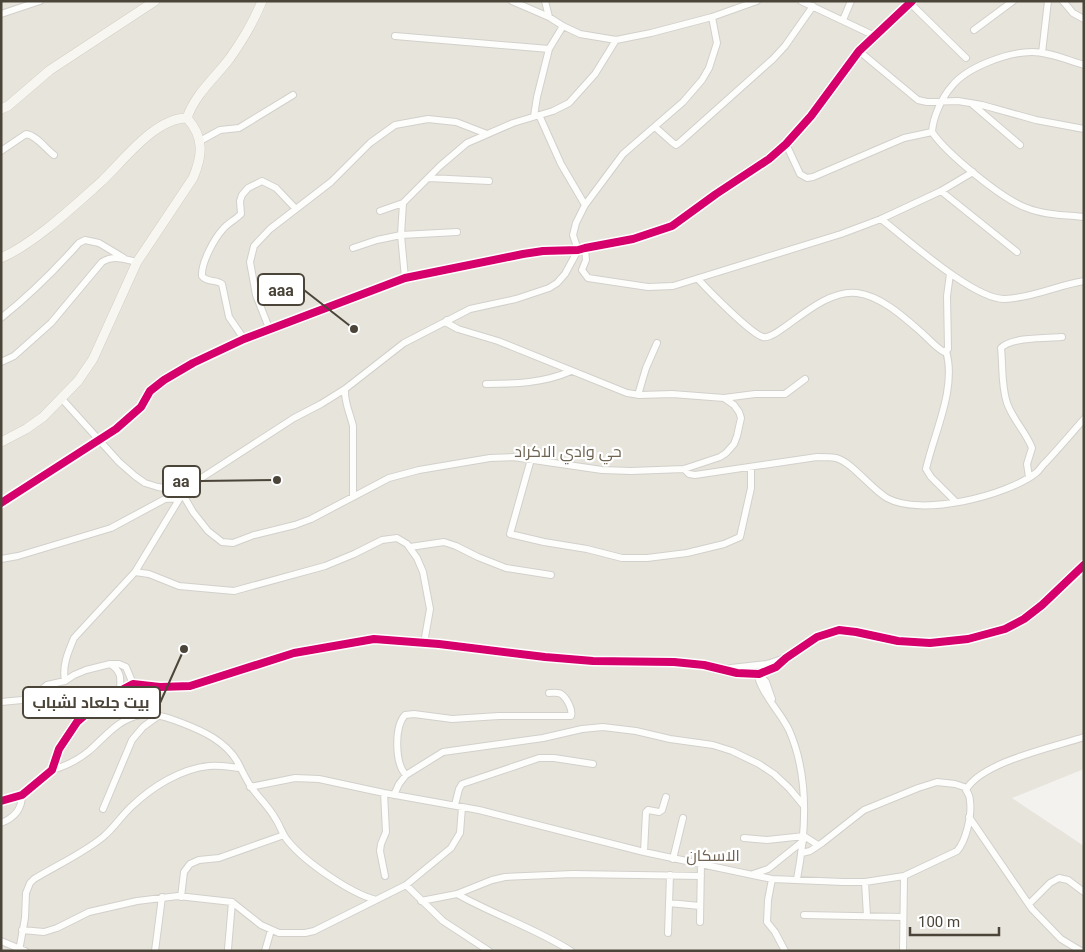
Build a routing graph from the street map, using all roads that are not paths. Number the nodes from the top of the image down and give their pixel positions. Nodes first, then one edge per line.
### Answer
1 (40, 1) edge
2 (155, 1) edge
3 (262, 1) edge
4 (512, 1) edge
5 (545, 1) edge
6 (757, 1) edge
7 (850, 1) edge
8 (1014, 1) edge
9 (1048, 1) edge
10 (1063, 1) edge
11 (804, 2) edge
12 (911, 2) edge
13 (813, 6) junction
14 (1, 14) edge
15 (549, 17) junction
16 (712, 17) junction
17 (1084, 19) edge
18 (843, 20) junction
19 (563, 26) junction
20 (974, 30) dead end
21 (395, 36) dead end
22 (875, 36) junction
23 (616, 40) junction
24 (549, 49) junction
25 (859, 51) junction
26 (1042, 53) junction
27 (966, 58) dead end
28 (1084, 65) edge
29 (293, 95) dead end
30 (944, 101) junction
31 (971, 103) junction
32 (1, 109) edge
33 (537, 115) junction
34 (187, 118) junction
35 (655, 127) junction
36 (1084, 129) edge
37 (932, 132) junction
38 (487, 134) junction
39 (200, 141) junction
40 (786, 144) junction
41 (1020, 145) dead end
42 (2, 150) edge
43 (54, 155) dead end
44 (973, 172) junction
45 (429, 178) junction
46 (490, 181) dead end
47 (941, 191) junction
48 (403, 203) junction
49 (586, 205) junction
50 (296, 209) junction
51 (380, 211) dead end
52 (1084, 217) edge
53 (882, 219) junction
54 (457, 232) dead end
55 (401, 235) junction
56 (353, 248) dead end
57 (585, 248) junction
58 (578, 250) junction
59 (1017, 252) dead end
60 (1, 258) edge
61 (125, 259) junction
62 (137, 262) junction
63 (950, 274) junction
64 (405, 278) junction
65 (698, 279) junction
66 (1084, 281) edge
67 (1, 318) edge
68 (447, 320) junction
69 (269, 328) junction
70 (1062, 337) dead end
71 (244, 339) junction
72 (657, 343) dead end
73 (946, 351) junction
74 (1, 362) edge
75 (571, 371) junction
76 (805, 379) dead end
77 (486, 384) dead end
78 (344, 389) junction
79 (638, 395) junction
80 (724, 398) junction
81 (62, 399) junction
82 (1084, 419) edge
83 (99, 439) junction
84 (1, 442) edge
85 (531, 459) junction
86 (751, 468) junction
87 (684, 469) junction
88 (1029, 477) junction
89 (182, 494) junction
90 (353, 497) junction
91 (956, 502) junction
92 (1, 503) edge
93 (410, 547) junction
94 (1, 559) edge
95 (1084, 565) edge
96 (135, 572) junction
97 (551, 575) dead end
98 (424, 643) junction
99 (786, 658) junction
100 (110, 664) junction
101 (767, 664) junction
102 (748, 667) junction
103 (722, 669) junction
104 (759, 674) junction
105 (66, 681) junction
106 (133, 684) junction
107 (120, 689) junction
108 (549, 693) dead end
109 (1, 702) edge
110 (158, 716) junction
111 (1084, 737) edge
112 (593, 764) dead end
113 (240, 768) junction
114 (52, 770) junction
115 (406, 775) junction
116 (250, 786) junction
117 (967, 788) junction
118 (384, 793) junction
119 (22, 795) junction
120 (394, 795) junction
121 (666, 797) dead end
122 (1, 801) edge
123 (455, 805) junction
124 (804, 806) junction
125 (462, 807) junction
126 (103, 809) dead end
127 (969, 816) junction
128 (683, 818) dead end
129 (1, 823) edge
130 (284, 835) junction
131 (744, 838) dead end
132 (803, 838) junction
133 (818, 845) junction
134 (644, 852) junction
135 (802, 853) junction
136 (673, 859) junction
137 (701, 863) junction
138 (753, 874) junction
139 (670, 875) junction
140 (385, 876) dead end
141 (701, 876) junction
142 (904, 876) junction
143 (772, 879) junction
144 (797, 879) junction
145 (865, 882) junction
146 (406, 885) junction
147 (1084, 892) edge
148 (458, 894) junction
149 (181, 896) junction
150 (162, 897) junction
151 (376, 900) junction
152 (421, 900) junction
153 (232, 902) junction
154 (669, 904) junction
155 (1030, 904) junction
156 (700, 906) junction
157 (804, 916) dead end
158 (868, 916) junction
159 (903, 917) junction
160 (700, 922) dead end
161 (22, 930) junction
162 (271, 930) junction
163 (668, 933) dead end
164 (1, 942) edge
165 (228, 949) dead end
166 (21, 950) edge
167 (155, 951) edge
168 (265, 951) edge
169 (489, 951) edge
170 (571, 951) edge
171 (784, 951) edge
172 (903, 951) edge
173 (1081, 951) edge

1 - 14 street
2 - 32 street
3 - 34 street
4 - 15 street
5 - 15 street
6 - 16 street
7 - 18 street
8 - 20 street
9 - 26 street
10 - 17 street
11 - 13 street
12 - 22 street
12 - 27 street
13 - 18 street
13 - 35 street
15 - 19 street
16 - 23 street
16 - 35 street
18 - 22 street
19 - 23 street
19 - 24 street
21 - 24 street
22 - 25 street
23 - 33 street
24 - 33 street
25 - 30 street
25 - 40 street
26 - 28 street
26 - 30 street
29 - 39 street
30 - 31 street
30 - 37 street
31 - 36 street
31 - 41 street
33 - 38 street
33 - 49 street
34 - 39 street
34 - 60 street
35 - 49 street
37 - 40 street
37 - 44 street
38 - 45 street
38 - 50 street
39 - 62 street
40 - 57 street
42 - 43 street
44 - 47 street
44 - 52 street
45 - 46 street
45 - 48 street
47 - 53 street
47 - 59 street
48 - 51 street
48 - 55 street
49 - 58 street
50 - 69 street
50 - 71 street
53 - 63 street
53 - 65 street
54 - 55 street
55 - 56 street
55 - 64 street
57 - 58 street
57 - 65 street
58 - 64 street
58 - 68 street
61 - 62 street
61 - 67 street
61 - 74 street
62 - 81 street
63 - 66 street
63 - 73 street
64 - 69 street
65 - 73 street
68 - 75 street
68 - 78 street
69 - 71 street
70 - 88 street
71 - 83 street
72 - 79 street
73 - 91 street
75 - 77 street
75 - 79 street
76 - 80 street
78 - 89 street
78 - 90 street
79 - 80 street
80 - 87 street
81 - 83 street
81 - 84 street
82 - 88 street
83 - 89 street
83 - 92 street
85 - 86 street
85 - 87 street
85 - 90 street
86 - 87 street
86 - 91 street
88 - 91 street
89 - 90 street
89 - 94 street
89 - 96 street
93 - 96 street
93 - 97 street
93 - 98 street
95 - 99 street
96 - 105 street
98 - 103 street
98 - 106 street
99 - 101 street
99 - 104 street
100 - 105 street
100 - 106 street
100 - 107 street
101 - 102 street
101 - 104 street
102 - 103 street
102 - 104 street
103 - 104 street
104 - 124 street
105 - 109 street
106 - 107 street
107 - 114 street
108 - 115 street
110 - 113 street
110 - 114 street
110 - 126 street
111 - 117 street
112 - 123 street
113 - 116 street
113 - 161 street
114 - 119 street
115 - 120 street
115 - 124 street
116 - 118 street
116 - 130 street
117 - 127 street
117 - 133 street
118 - 120 street
118 - 140 street
119 - 122 street
119 - 129 street
120 - 123 street
121 - 134 street
123 - 125 street
124 - 132 street
125 - 134 street
125 - 146 street
127 - 142 street
127 - 155 street
128 - 136 street
130 - 149 street
130 - 151 street
131 - 132 street
132 - 133 street
132 - 135 street
132 - 138 street
133 - 135 street
134 - 136 street
135 - 144 street
136 - 137 street
137 - 138 street
137 - 141 street
138 - 143 street
139 - 141 street
139 - 148 street
139 - 154 street
141 - 156 street
142 - 145 street
142 - 159 street
143 - 144 street
143 - 171 street
144 - 145 street
145 - 158 street
146 - 151 street
146 - 152 street
147 - 155 street
148 - 152 street
148 - 170 street
149 - 150 street
149 - 153 street
150 - 161 street
150 - 167 street
151 - 162 street
152 - 169 street
153 - 162 street
153 - 165 street
154 - 156 street
154 - 163 street
155 - 173 street
156 - 160 street
157 - 158 street
158 - 159 street
159 - 172 street
161 - 166 street
162 - 168 street
164 - 166 street

